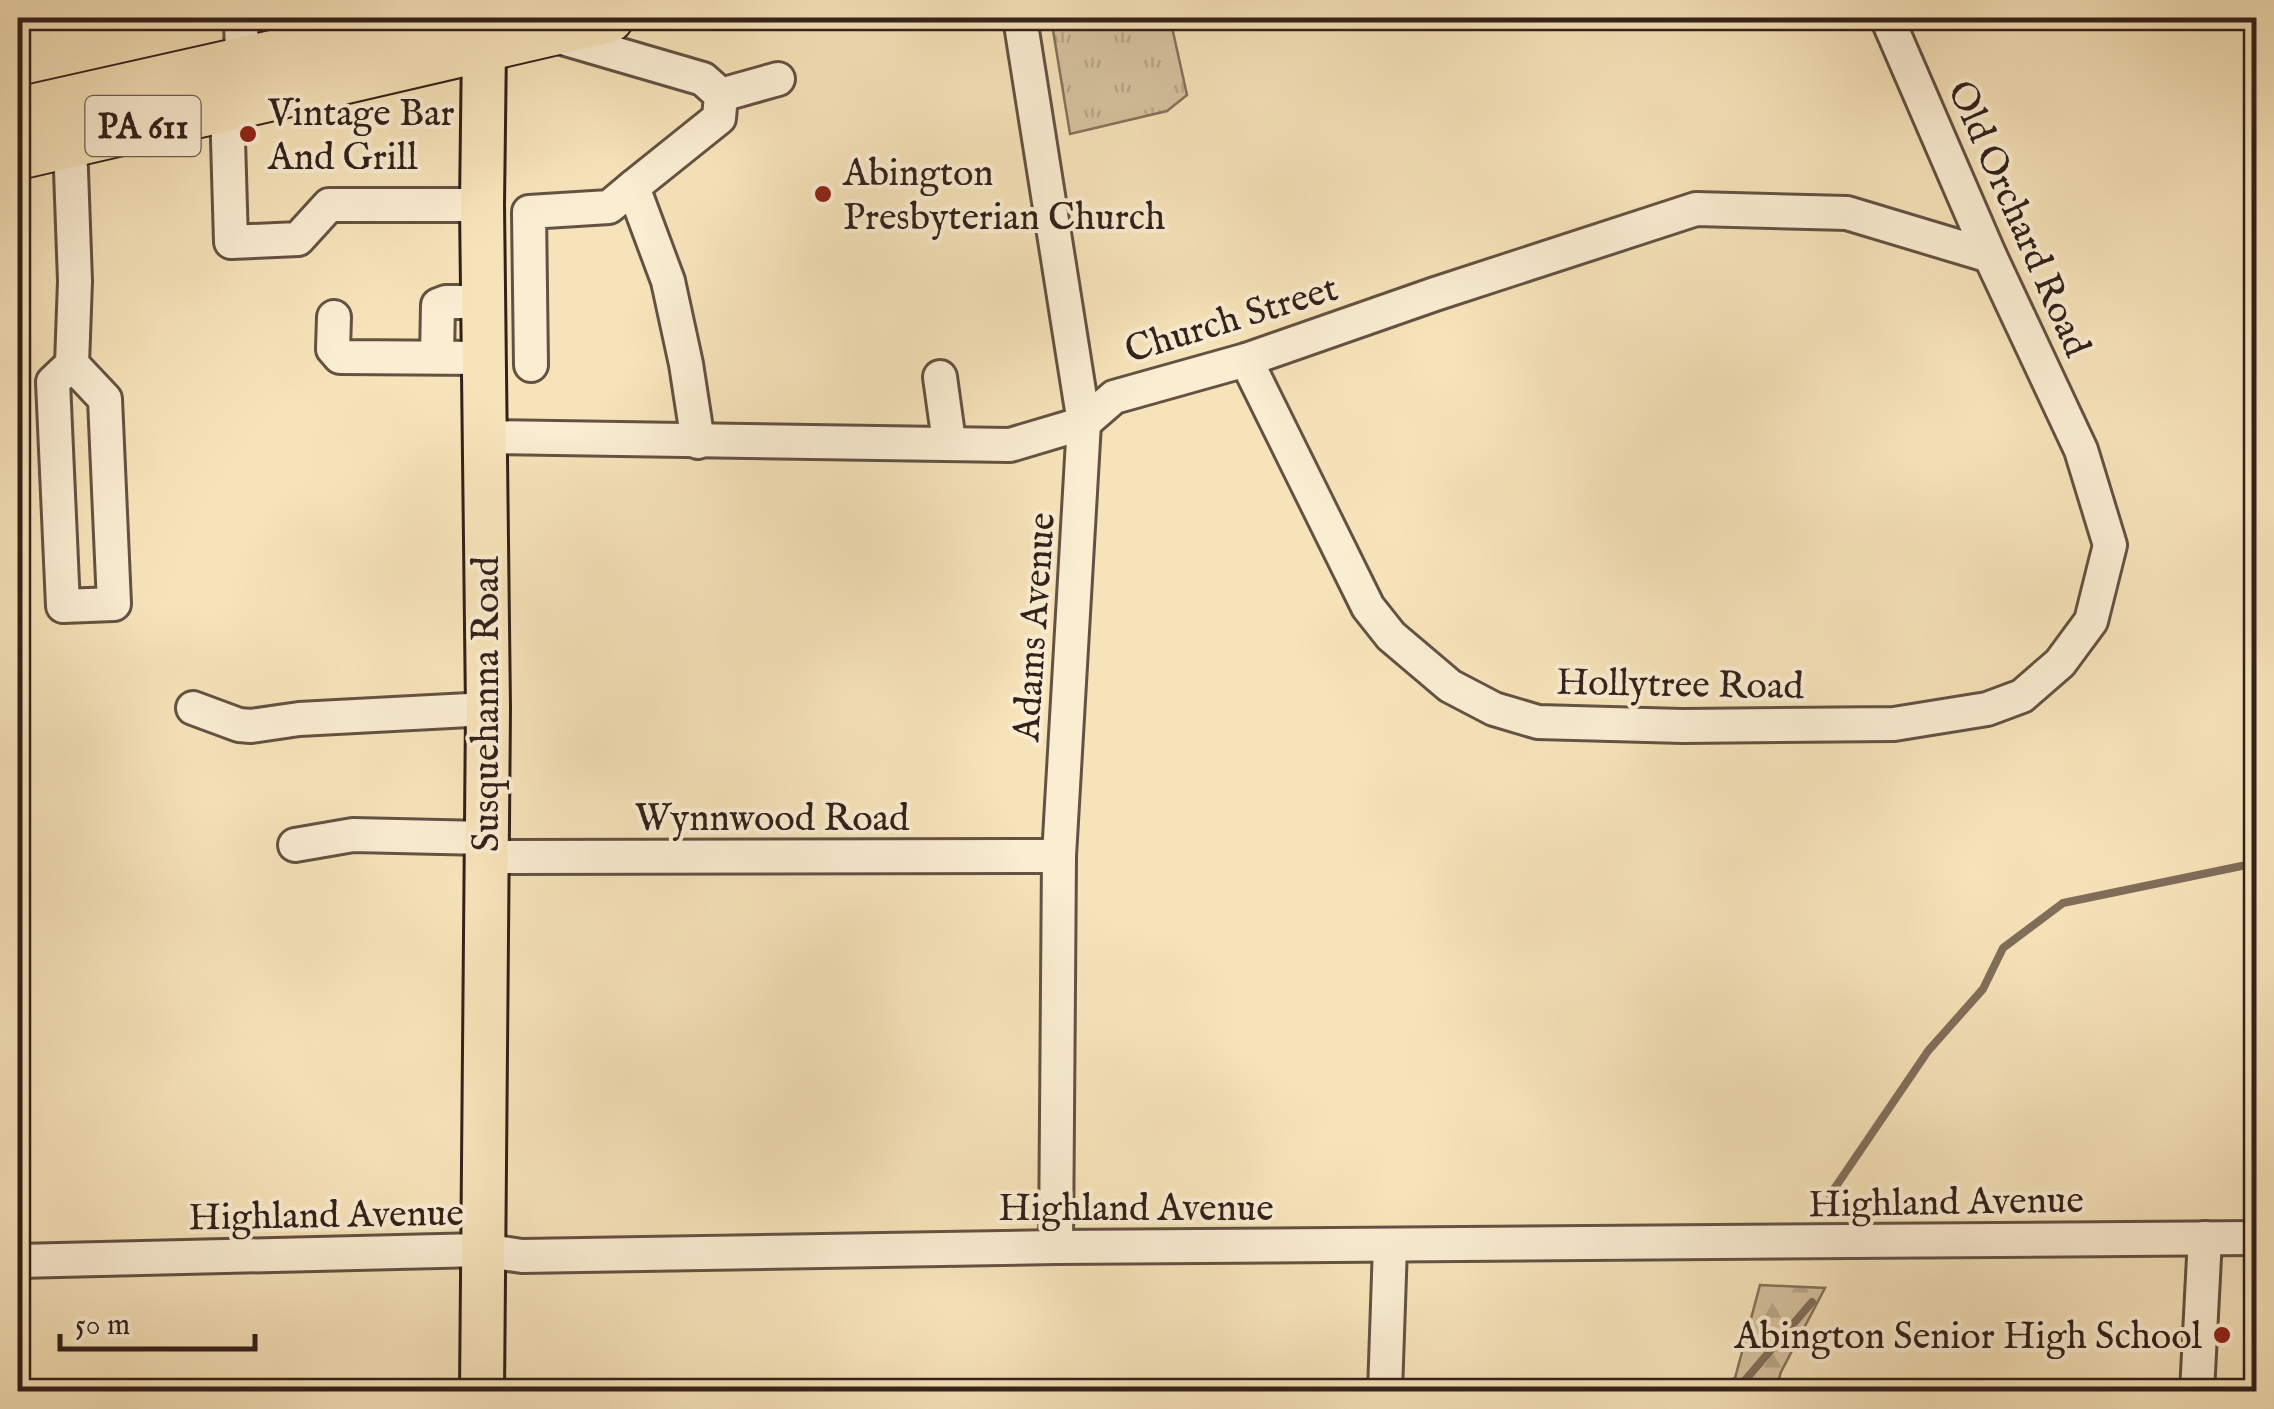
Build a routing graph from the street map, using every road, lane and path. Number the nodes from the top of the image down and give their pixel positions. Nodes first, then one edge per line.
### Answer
1 (438, 18) edge
2 (609, 18) edge
3 (1020, 18) edge
4 (1887, 18) edge
5 (481, 32) edge
6 (296, 33) edge
7 (542, 33) junction
8 (242, 39) edge
9 (778, 78) dead end
10 (721, 94) junction
11 (227, 106) junction
12 (18, 112) edge
13 (70, 143) junction
14 (18, 155) edge
15 (634, 186) junction
16 (482, 205) junction
17 (1990, 256) junction
18 (484, 302) junction
19 (334, 317) dead end
20 (436, 356) junction
21 (484, 358) junction
22 (1246, 360) junction
23 (72, 364) junction
24 (531, 364) dead end
25 (940, 377) dead end
26 (1084, 423) junction
27 (485, 438) junction
28 (698, 442) junction
29 (949, 442) junction
30 (2081, 450) joint
31 (110, 508) junction
32 (59, 511) junction
33 (192, 708) dead end
34 (488, 709) junction
35 (294, 845) dead end
36 (485, 847) junction
37 (1058, 856) junction
38 (2205, 1238) junction
39 (2256, 1238) edge
40 (1390, 1246) junction
41 (1056, 1247) junction
42 (481, 1250) junction
43 (18, 1262) edge
44 (482, 1392) edge
45 (1385, 1392) edge
46 (2198, 1392) edge

1 - 6 highway, PA 611
2 - 7 highway, PA 611
3 - 26 street, Adams Avenue
4 - 17 street, Old Orchard Road
5 - 7 highway, PA 611
5 - 11 highway, PA 611
5 - 16 main road, Susquehanna Road
6 - 8 highway, PA 611
7 - 10 street
8 - 12 highway, PA 611
9 - 10 street
10 - 15 street
11 - 13 highway, PA 611
11 - 16 street
13 - 14 highway, PA 611
13 - 23 street
15 - 24 street
15 - 28 street
16 - 18 main road, Susquehanna Road
17 - 22 street, Church Street
17 - 30 street, Old Orchard Road
18 - 20 street
18 - 21 main road, Susquehanna Road
19 - 20 street
20 - 21 street
21 - 27 main road, Susquehanna Road
22 - 26 street, Church Street
22 - 30 street, Hollytree Road
23 - 31 street
23 - 32 street
25 - 29 street
26 - 29 street, Church Street
26 - 37 street, Adams Avenue
27 - 28 street, Church Street
27 - 34 main road, Susquehanna Road
28 - 29 street, Church Street
31 - 32 street
31 - 32 street
33 - 34 street
34 - 36 main road, Susquehanna Road
35 - 36 street, Wynnwood Road
36 - 37 street, Wynnwood Road
36 - 42 main road, Susquehanna Road
37 - 41 street, Adams Avenue
38 - 39 street, Highland Avenue
38 - 40 street, Highland Avenue
38 - 46 street
40 - 41 street, Highland Avenue
40 - 45 street
41 - 42 street, Highland Avenue
42 - 43 street, Highland Avenue
42 - 44 main road, Susquehanna Road

